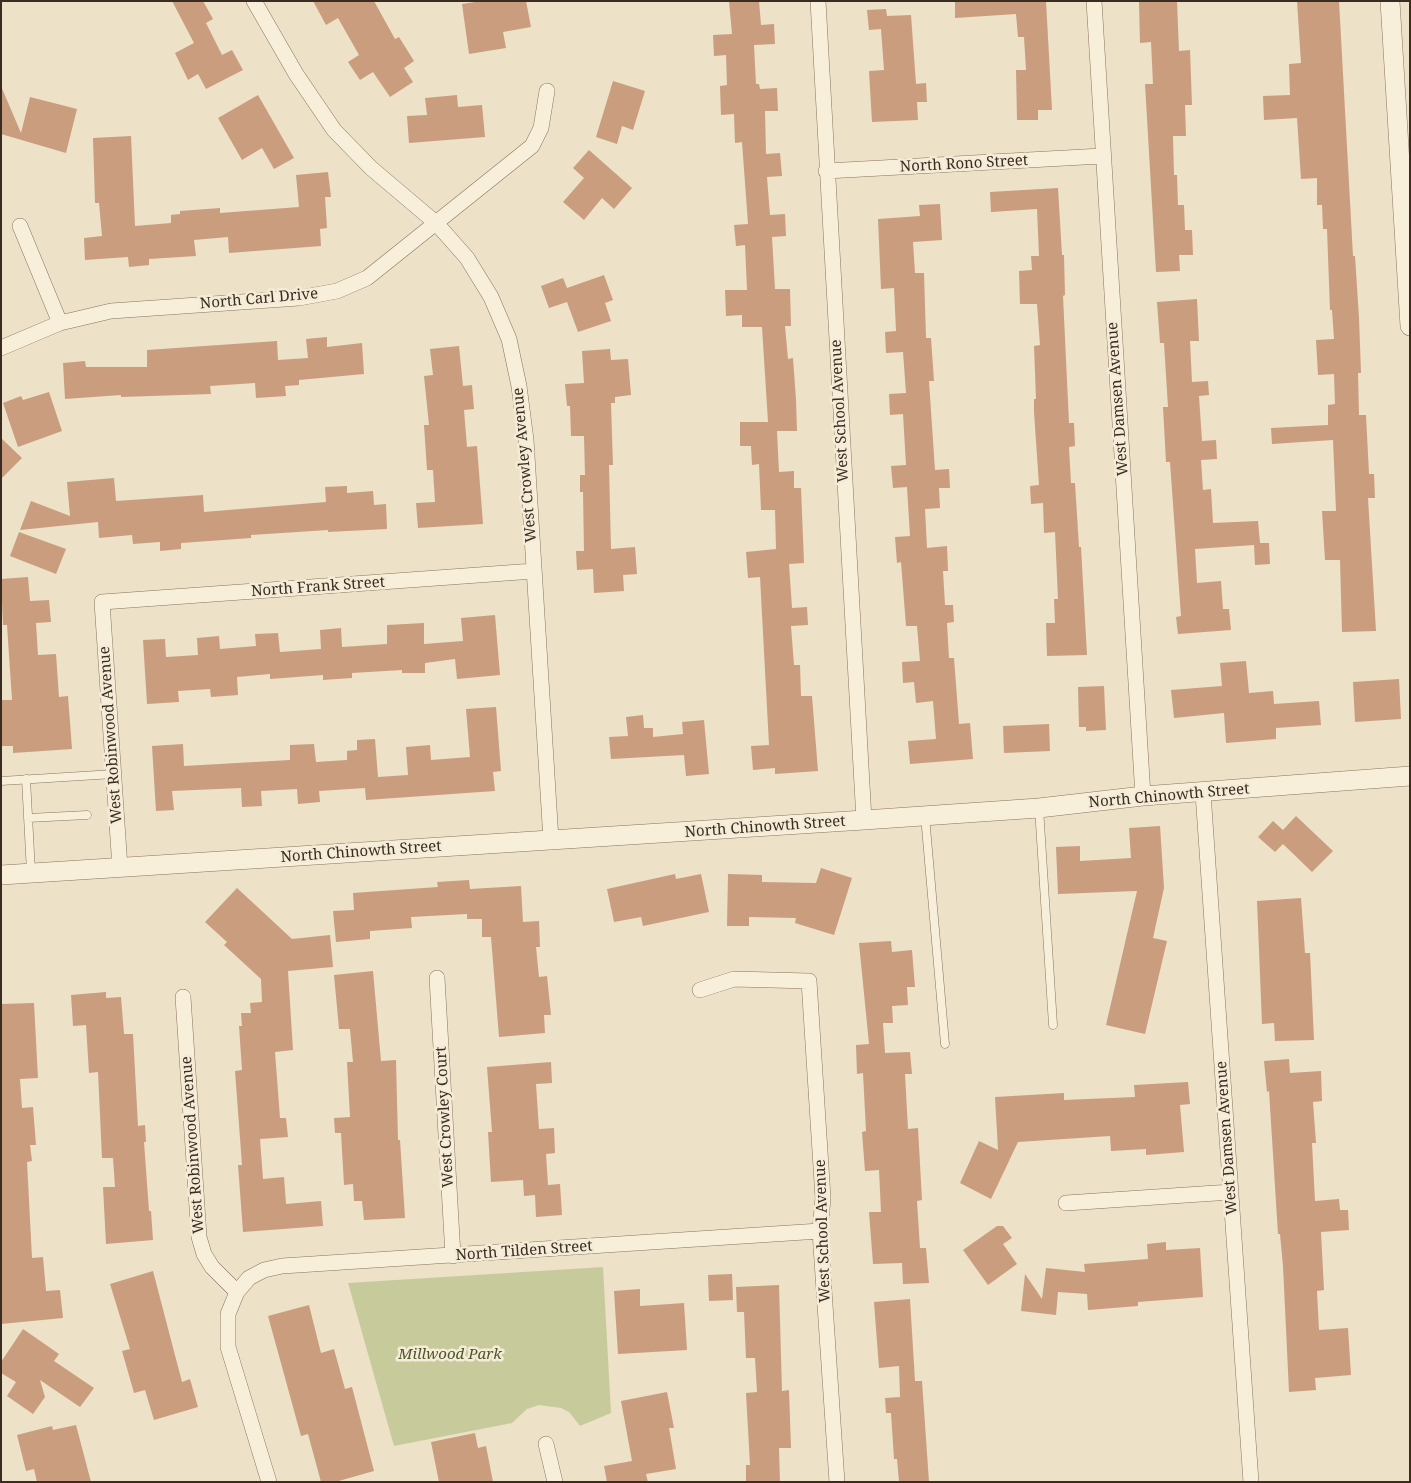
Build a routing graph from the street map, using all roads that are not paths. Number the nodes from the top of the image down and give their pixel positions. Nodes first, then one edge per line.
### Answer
1 (254, 1) edge
2 (818, 1) edge
3 (1094, 1) edge
4 (1390, 1) edge
5 (546, 91) dead end
6 (1102, 156) junction
7 (826, 171) junction
8 (436, 223) junction
9 (20, 226) dead end
10 (60, 323) junction
11 (1410, 326) edge
12 (1, 348) edge
13 (534, 571) junction
14 (102, 602) joint
15 (114, 774) junction
16 (1410, 776) edge
17 (26, 779) junction
18 (1, 781) edge
19 (1203, 793) junction
20 (1143, 796) junction
21 (1039, 808) junction
22 (86, 815) dead end
23 (925, 816) junction
24 (28, 818) junction
25 (864, 820) junction
26 (551, 840) junction
27 (120, 868) junction
28 (31, 873) junction
29 (1, 875) edge
30 (437, 978) dead end
31 (700, 990) dead end
32 (183, 997) dead end
33 (1053, 1025) dead end
34 (945, 1044) dead end
35 (1232, 1192) junction
36 (1066, 1203) dead end
37 (820, 1231) junction
38 (453, 1256) junction
39 (237, 1292) junction
40 (546, 1444) dead end
41 (269, 1482) edge
42 (555, 1482) edge
43 (837, 1482) edge
44 (1251, 1482) edge

1 - 8 street, West Crowley Avenue
2 - 7 street, West School Avenue
3 - 6 street, West Damsen Avenue
4 - 11 street
5 - 8 street, North Carl Drive
6 - 7 street, North Rono Street
6 - 20 street, West Damsen Avenue
7 - 25 street, West School Avenue
8 - 10 street, North Carl Drive
8 - 13 street, West Crowley Avenue
9 - 10 street
10 - 12 street, North Carl Drive
13 - 14 street, North Frank Street
13 - 26 street, West Crowley Avenue
14 - 15 street, West Robinwood Avenue
15 - 17 lane
15 - 27 street, West Robinwood Avenue
16 - 19 street, North Chinowth Street
17 - 18 lane
17 - 24 lane
19 - 20 street, North Chinowth Street
19 - 35 street, West Damsen Avenue
20 - 21 street, North Chinowth Street
21 - 23 street, North Chinowth Street
21 - 33 lane
22 - 24 lane
23 - 25 street, North Chinowth Street
23 - 34 lane
24 - 28 lane
25 - 26 street, North Chinowth Street
26 - 27 street, North Chinowth Street
27 - 28 street, North Chinowth Street
28 - 29 street, North Chinowth Street
30 - 38 street, West Crowley Court
31 - 37 street, West School Avenue
32 - 39 street, West Robinwood Avenue
35 - 36 street
35 - 44 street, West Damsen Avenue
37 - 38 street, North Tilden Street
37 - 43 street, West School Avenue
38 - 39 street, North Tilden Street
39 - 41 street
40 - 42 street

